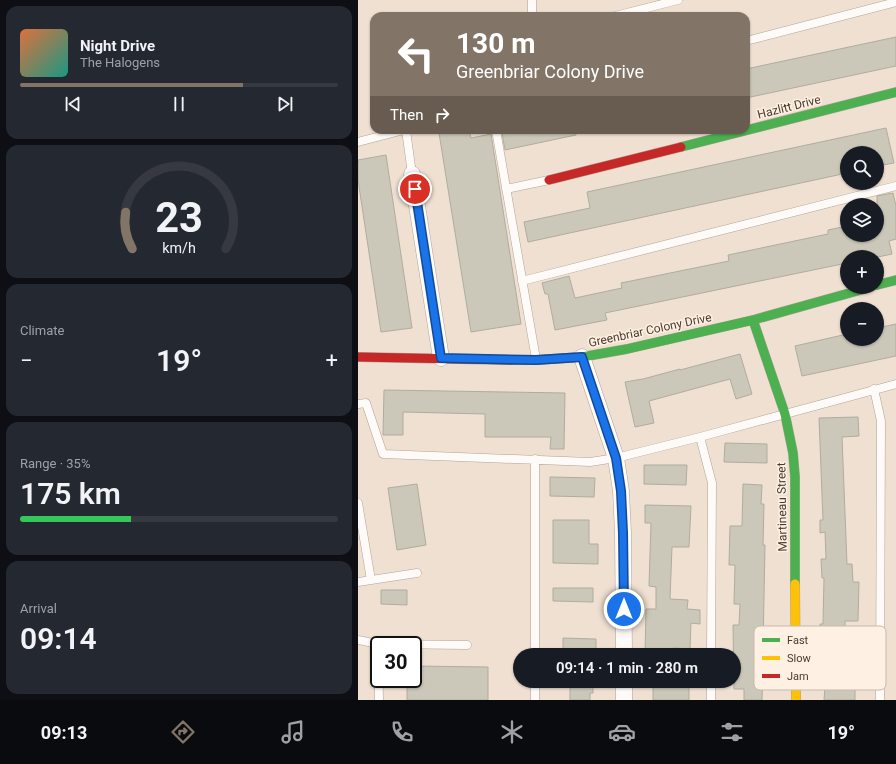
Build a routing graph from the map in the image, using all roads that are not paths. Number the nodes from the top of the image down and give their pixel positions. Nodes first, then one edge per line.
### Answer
1 (532, 0) edge
2 (678, 0) edge
3 (896, 2) edge
4 (532, 12) edge
5 (632, 12) edge
6 (750, 40) edge
7 (896, 92) edge
8 (750, 129) edge
9 (389, 134) edge
10 (406, 134) edge
11 (497, 134) edge
12 (730, 134) edge
13 (358, 142) edge
14 (412, 174) joint
15 (549, 180) joint
16 (896, 186) edge
17 (506, 189) junction
18 (896, 280) edge
19 (522, 281) junction
20 (884, 283) edge
21 (845, 294) edge
22 (753, 320) junction
23 (358, 357) edge
24 (582, 357) junction
25 (441, 358) junction
26 (536, 360) junction
27 (896, 384) edge
28 (874, 389) junction
29 (358, 404) edge
30 (785, 414) junction
31 (700, 437) junction
32 (616, 458) junction
33 (535, 459) junction
34 (358, 506) edge
35 (360, 524) edge
36 (361, 542) edge
37 (417, 573) dead end
38 (371, 580) junction
39 (358, 582) edge
40 (796, 626) edge
41 (880, 626) edge
42 (358, 640) edge
43 (370, 642) edge
44 (422, 644) edge
45 (467, 645) dead end
46 (535, 648) edge
47 (624, 648) edge
48 (711, 648) edge
49 (379, 688) edge
50 (535, 688) edge
51 (624, 688) edge
52 (711, 688) edge
53 (796, 690) edge
54 (880, 690) edge
55 (379, 700) edge
56 (535, 700) edge
57 (624, 700) edge
58 (711, 700) edge
59 (796, 700) edge
60 (880, 700) edge

1 - 4 lane
2 - 5 lane
3 - 6 lane
7 - 8 street, Hazlitt Drive
9 - 13 lane
10 - 14 lane
11 - 17 lane
12 - 15 street, Hazlitt Drive
14 - 25 street
15 - 17 lane
16 - 19 lane
17 - 19 lane
18 - 20 street
19 - 26 lane
21 - 22 street, Greenbriar Colony Drive
22 - 24 street, Greenbriar Colony Drive
22 - 30 street, Martineau Street
23 - 25 street, Greenbriar Colony Drive
24 - 26 street, Greenbriar Colony Drive
24 - 32 street
25 - 26 street, Greenbriar Colony Drive
27 - 28 lane
28 - 30 lane
28 - 41 lane
29 - 33 lane
30 - 31 lane
30 - 40 street, Martineau Street
31 - 32 lane
31 - 48 lane
32 - 33 lane
32 - 47 street
33 - 46 lane
34 - 35 lane
35 - 36 lane
36 - 38 lane
37 - 38 lane
38 - 39 lane
42 - 43 lane
44 - 45 lane
49 - 55 lane
50 - 56 lane
51 - 57 street
52 - 58 lane
53 - 59 street, Martineau Street
54 - 60 lane

